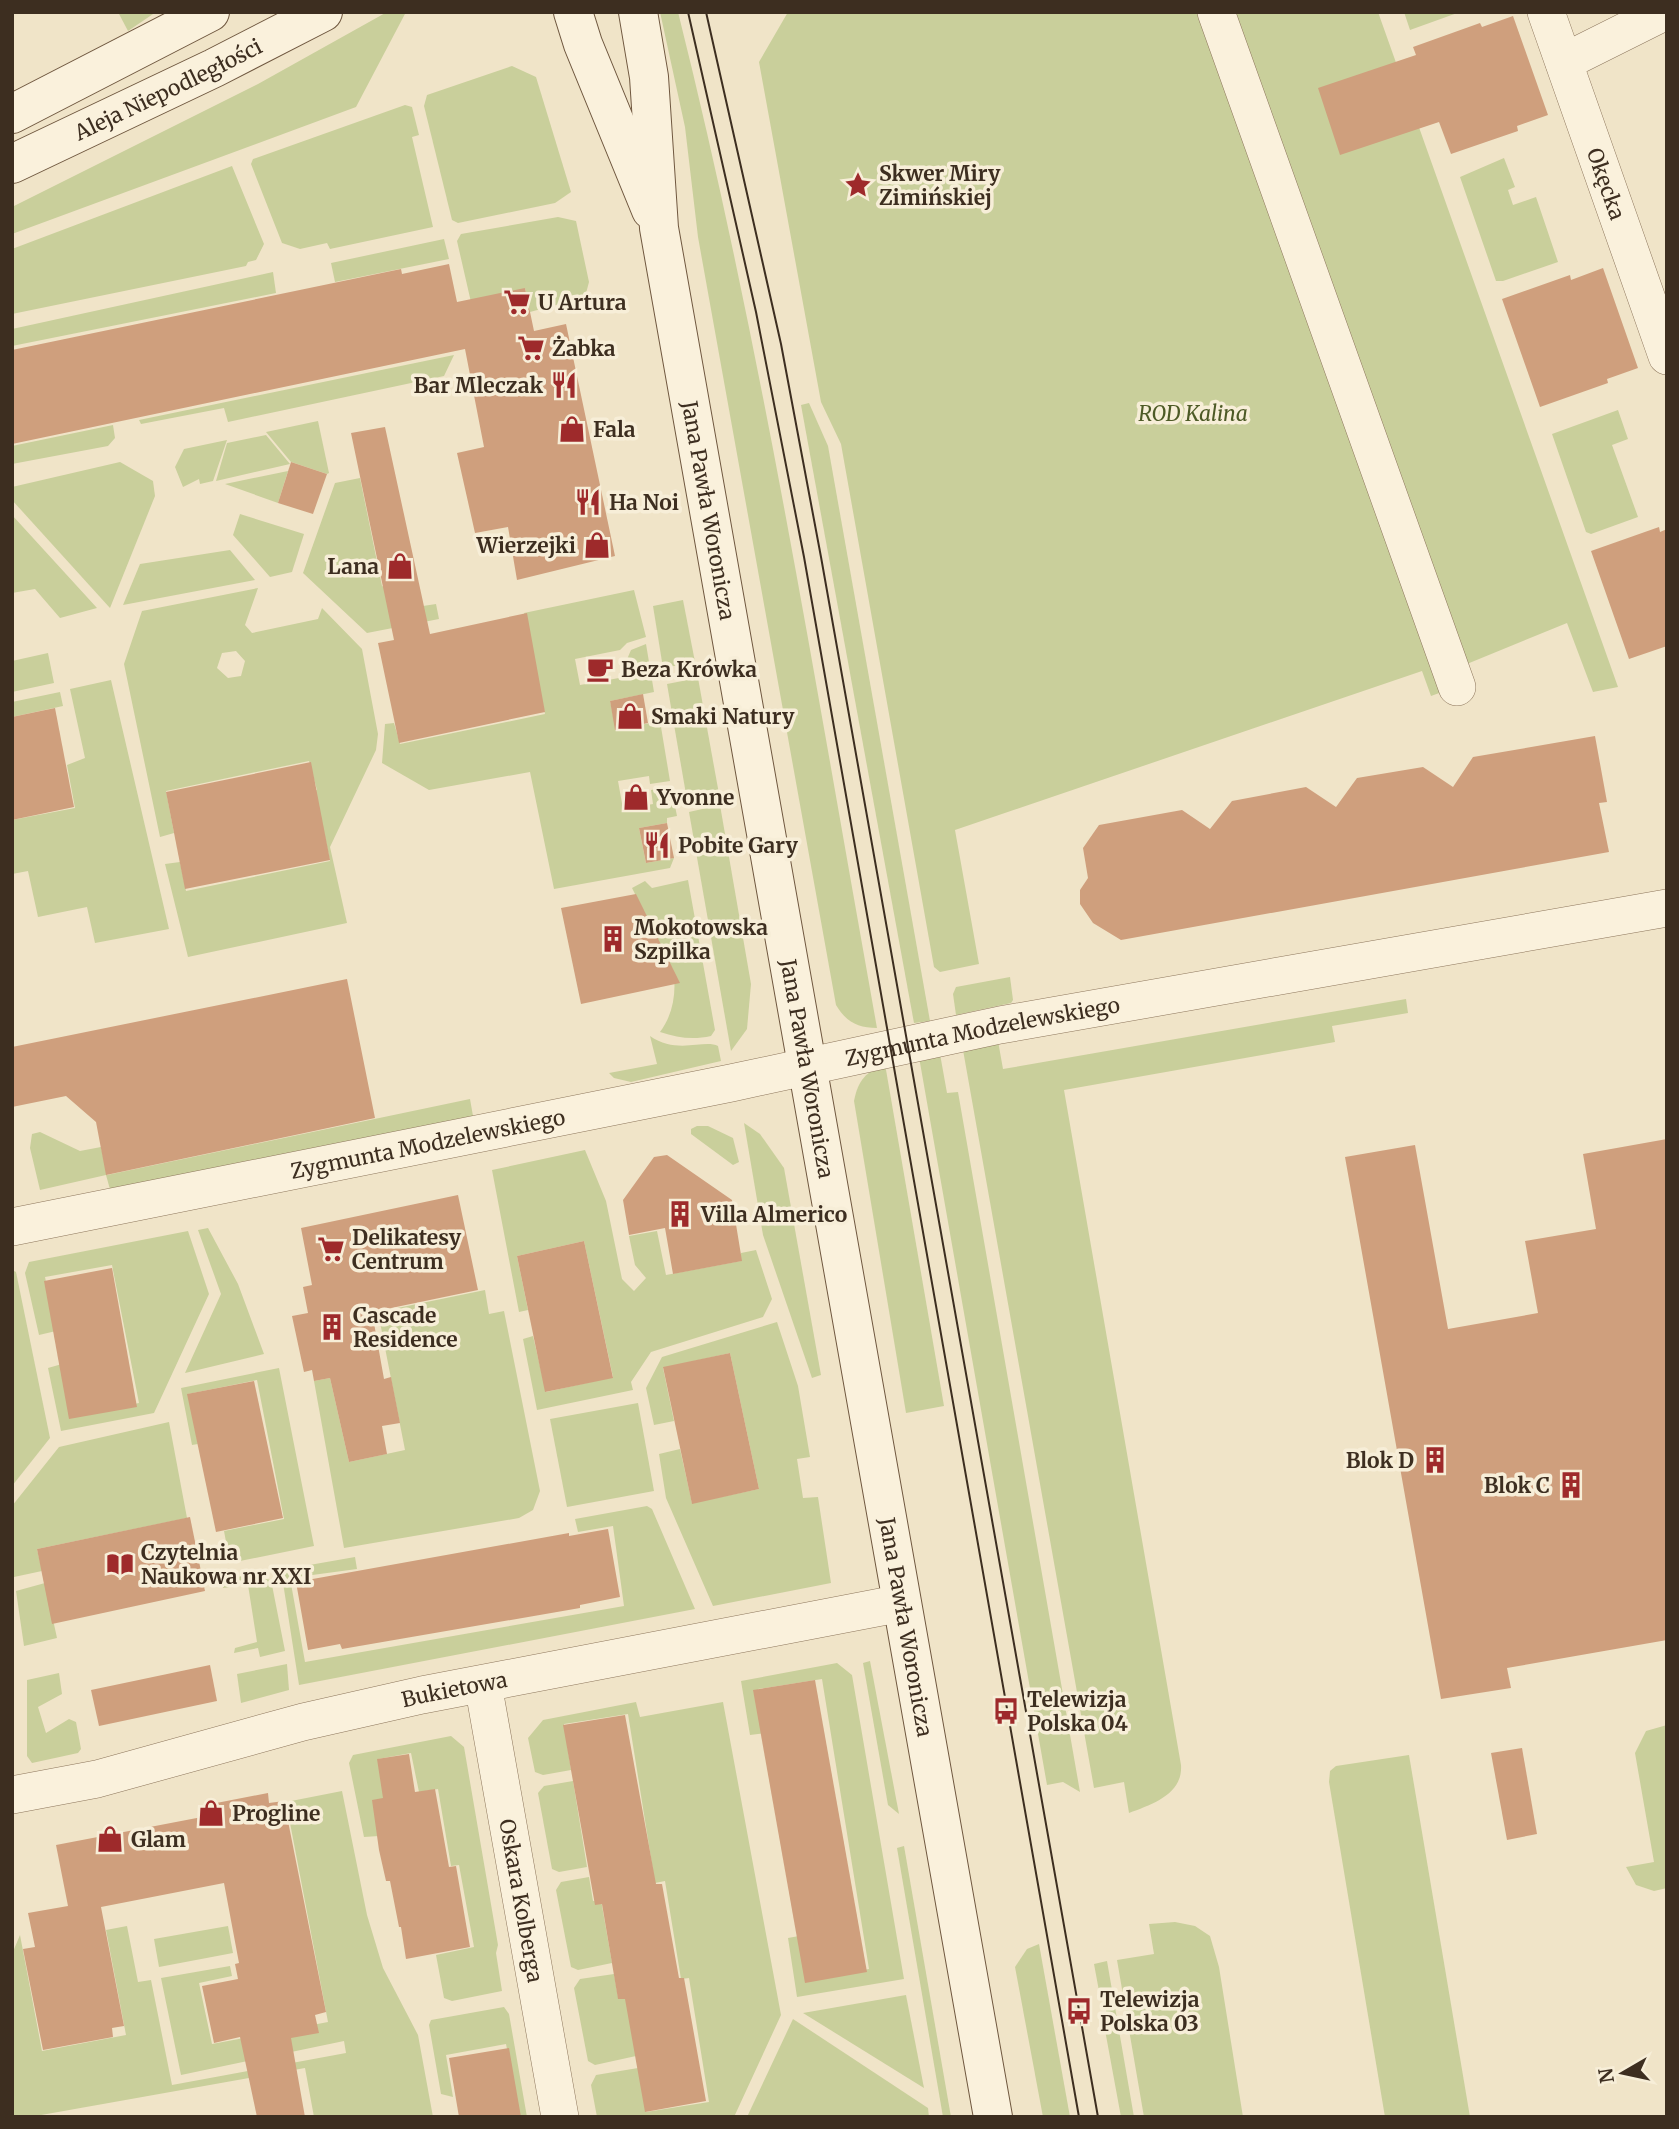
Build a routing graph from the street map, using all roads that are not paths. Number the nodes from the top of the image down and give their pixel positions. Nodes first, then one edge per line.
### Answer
1 (210, 12) edge
2 (323, 12) edge
3 (573, 12) edge
4 (638, 12) edge
5 (1216, 12) edge
6 (1546, 12) edge
7 (1664, 12) edge
8 (1564, 62) junction
9 (12, 114) edge
10 (12, 164) edge
11 (659, 228) junction
12 (1667, 356) edge
13 (1457, 687) dead end
14 (1667, 908) edge
15 (806, 1064) junction
16 (12, 1227) edge
17 (902, 1603) junction
18 (483, 1684) junction
19 (12, 1795) edge
20 (560, 2117) edge
21 (993, 2117) edge

1 - 9 street
2 - 10 street, Aleja Niepodległości
3 - 11 street, Jana Pawła Woronicza
4 - 11 street, Jana Pawła Woronicza
5 - 13 street
6 - 8 street, Okęcka
7 - 8 street
8 - 12 street, Okęcka
11 - 15 street, Jana Pawła Woronicza
14 - 15 street, Zygmunta Modzelewskiego
15 - 16 street, Zygmunta Modzelewskiego
15 - 17 street, Jana Pawła Woronicza
17 - 18 street, Bukietowa
17 - 21 street, Jana Pawła Woronicza
18 - 19 street, Bukietowa
18 - 20 street, Oskara Kolberga

